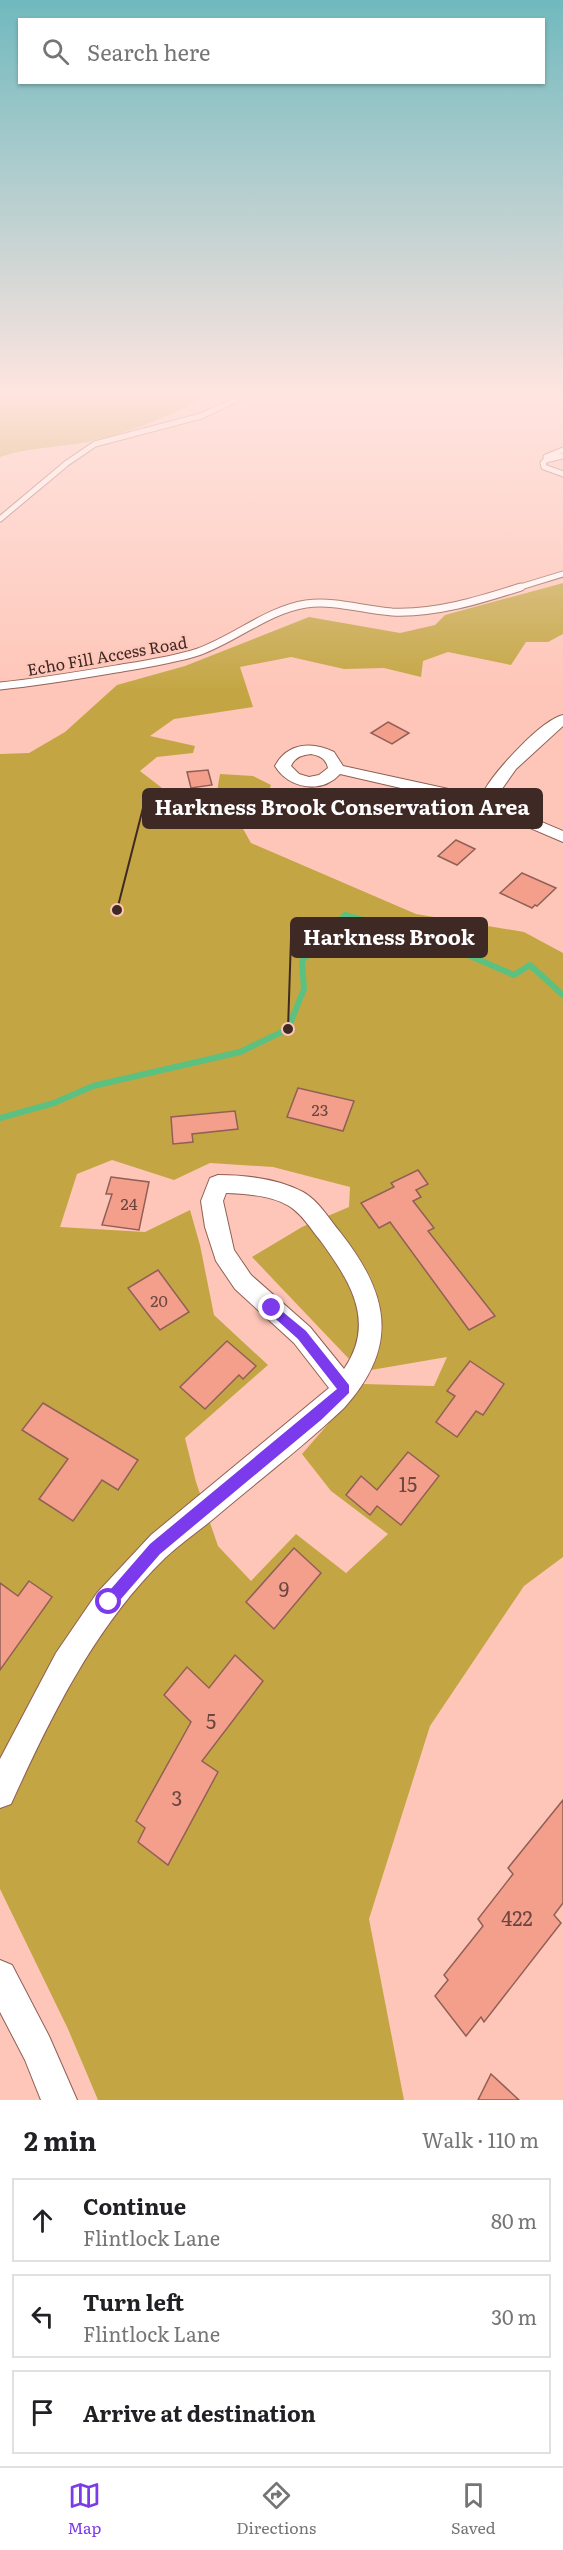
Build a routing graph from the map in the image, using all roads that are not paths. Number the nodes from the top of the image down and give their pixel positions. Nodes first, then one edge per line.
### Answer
1 (29, 495) edge
2 (0, 519) edge
3 (563, 574) edge
4 (0, 686) edge
5 (563, 719) edge
6 (336, 769) dead end
7 (489, 796) junction
8 (563, 837) edge
9 (345, 1389) junction
10 (0, 1793) edge
11 (0, 1977) edge
12 (59, 2100) edge

1 - 2 lane
3 - 4 lane, Echo Fill Access Road
5 - 7 street
6 - 7 street
7 - 8 street
9 - 9 street
9 - 10 street
11 - 12 street

